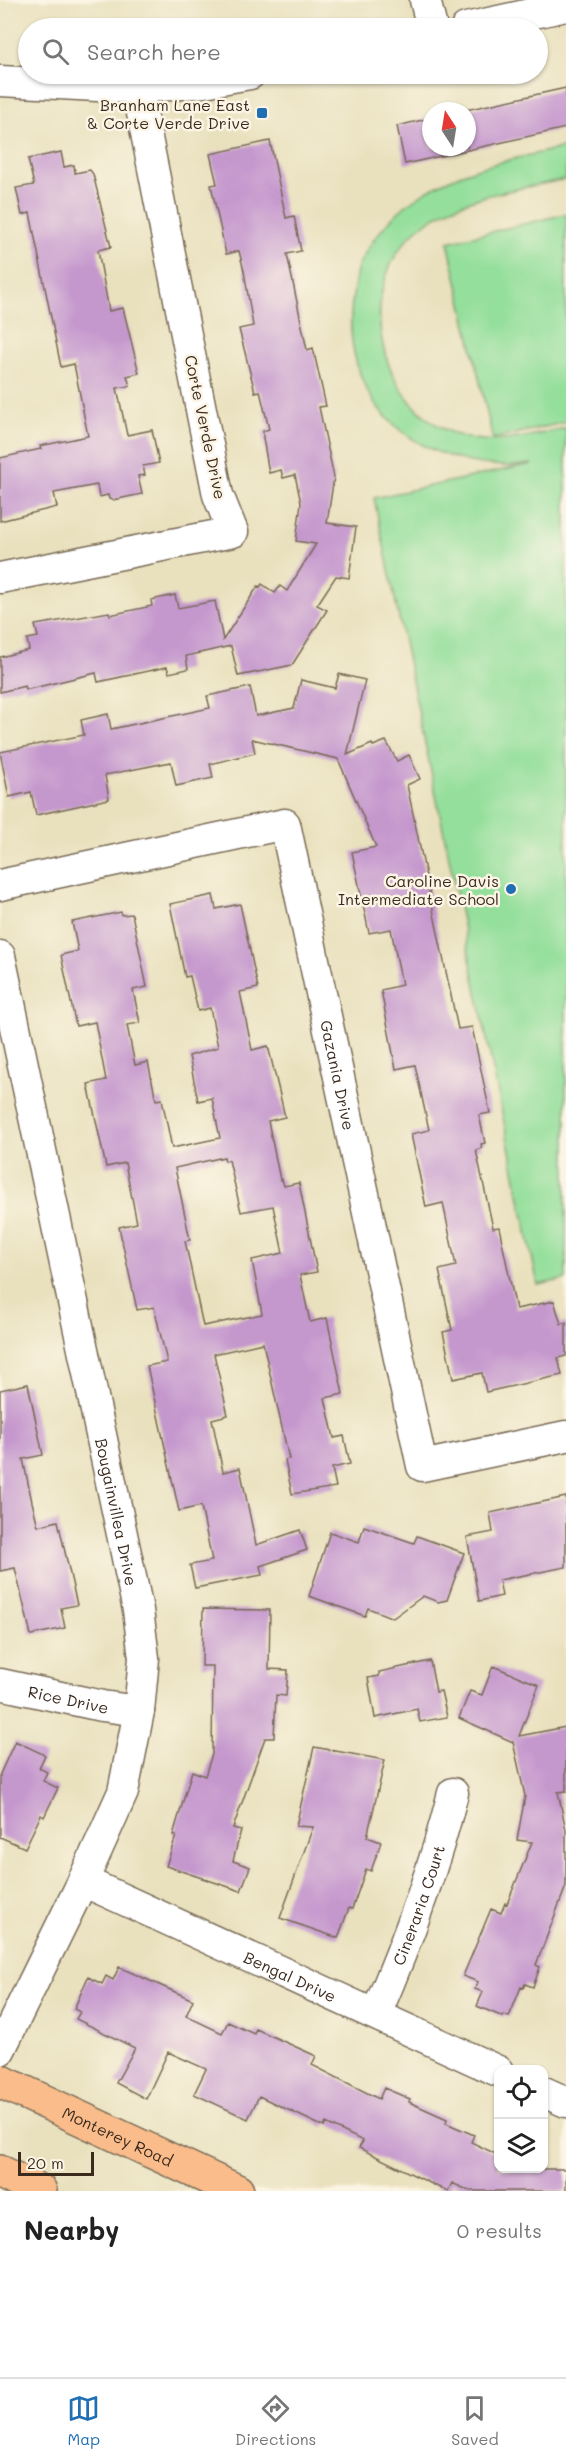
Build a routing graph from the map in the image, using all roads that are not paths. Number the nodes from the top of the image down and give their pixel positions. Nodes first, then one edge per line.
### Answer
1 (425, 0) edge
2 (566, 6) edge
3 (430, 18) edge
4 (511, 18) edge
5 (0, 81) edge
6 (18, 82) edge
7 (59, 84) edge
8 (182, 84) edge
9 (137, 88) junction
10 (0, 578) edge
11 (0, 885) edge
12 (0, 956) edge
13 (566, 1436) edge
14 (0, 1684) edge
15 (139, 1711) junction
16 (453, 1793) dead end
17 (83, 1881) junction
18 (376, 2014) junction
19 (0, 2050) edge
20 (494, 2069) edge
21 (0, 2081) edge
22 (548, 2094) edge
23 (566, 2102) edge
24 (0, 2172) edge
25 (40, 2191) edge
26 (237, 2191) edge

1 - 3 street
2 - 4 street
5 - 6 street
7 - 9 street
8 - 9 street
9 - 10 street, Corte Verde Drive
11 - 13 street, Gazania Drive
12 - 15 street, Bougainvillea Drive
14 - 15 street, Rice Drive
15 - 17 street, Bougainvillea Drive
16 - 18 street, Cineraria Court
17 - 18 street, Bengal Drive
17 - 19 street, Bougainvillea Drive
18 - 20 street, Bengal Drive
21 - 26 main road, Monterey Road
22 - 23 street
24 - 25 main road

